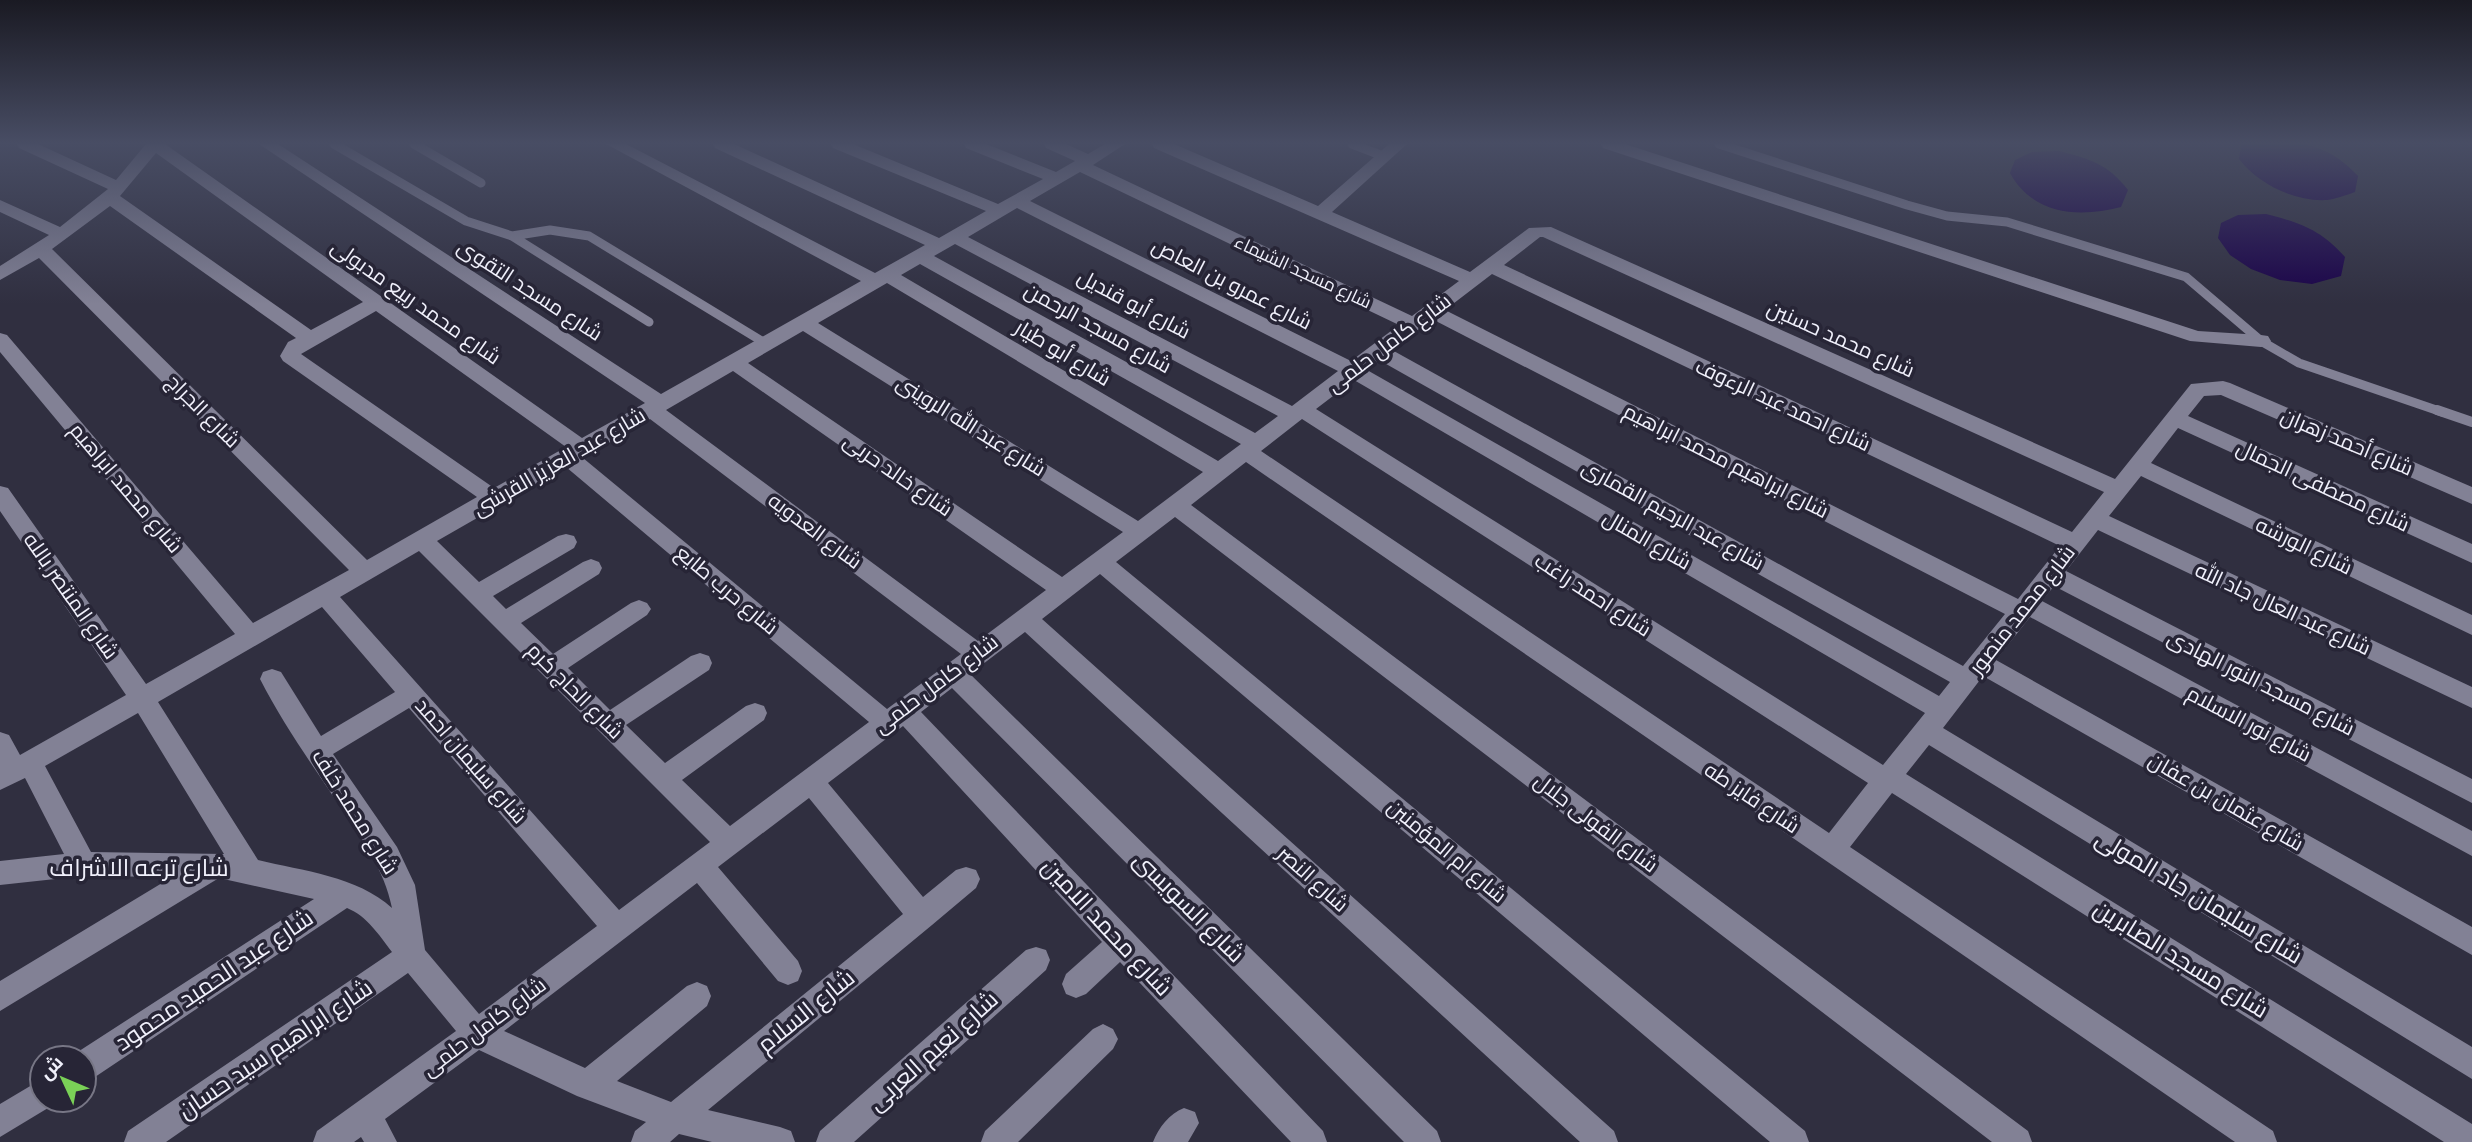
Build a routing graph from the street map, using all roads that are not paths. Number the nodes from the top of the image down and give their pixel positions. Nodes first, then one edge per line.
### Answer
1 (107, 197) edge
2 (120, 197) edge
3 (230, 197) edge
4 (346, 197) edge
5 (425, 197) edge
6 (721, 197) edge
7 (845, 197) edge
8 (983, 197) edge
9 (1023, 197) edge
10 (1159, 197) edge
11 (1284, 197) edge
12 (1338, 197) edge
13 (1771, 197) edge
14 (1884, 197) edge
15 (0, 205) edge
16 (1007, 206) junction
17 (1321, 213) junction
18 (1545, 231) joint
19 (62, 235) junction
20 (512, 236) junction
21 (945, 240) junction
22 (41, 249) junction
23 (918, 256) junction
24 (1482, 273) junction
25 (0, 274) edge
26 (880, 277) junction
27 (377, 302) junction
28 (1422, 318) junction
29 (649, 322) dead end
30 (803, 322) junction
31 (310, 338) junction
32 (0, 339) edge
33 (2261, 341) junction
34 (765, 343) junction
35 (1378, 351) junction
36 (290, 353) joint
37 (733, 362) junction
38 (1352, 370) junction
39 (2223, 388) joint
40 (657, 407) junction
41 (1297, 412) junction
42 (2175, 418) junction
43 (2472, 422) edge
44 (1250, 447) junction
45 (575, 453) junction
46 (2137, 466) junction
47 (1218, 471) junction
48 (2118, 489) junction
49 (0, 494) edge
50 (2472, 496) edge
51 (495, 499) junction
52 (1174, 504) junction
53 (2095, 520) junction
54 (1138, 531) junction
55 (422, 540) junction
56 (566, 542) dead end
57 (2075, 543) junction
58 (2472, 554) edge
59 (1100, 560) junction
60 (591, 568) dead end
61 (365, 572) junction
62 (2050, 574) junction
63 (1062, 589) junction
64 (477, 594) junction
65 (325, 595) junction
66 (2024, 607) junction
67 (639, 609) dead end
68 (1024, 617) junction
69 (505, 621) junction
70 (2472, 626) edge
71 (251, 637) junction
72 (977, 653) junction
73 (699, 663) dead end
74 (551, 667) junction
75 (1974, 671) junction
76 (952, 672) junction
77 (272, 679) dead end
78 (412, 694) junction
79 (142, 698) junction
80 (2472, 698) edge
81 (755, 713) dead end
82 (895, 716) junction
83 (1934, 720) junction
84 (608, 724) junction
85 (0, 743) edge
86 (317, 751) junction
87 (15, 770) edge
88 (664, 778) junction
89 (1887, 779) junction
90 (810, 780) junction
91 (2472, 792) edge
92 (729, 843) junction
93 (2472, 844) edge
94 (1830, 851) junction
95 (83, 864) junction
96 (216, 865) junction
97 (699, 865) junction
98 (250, 870) junction
99 (0, 873) edge
100 (966, 880) dead end
101 (345, 894) junction
102 (922, 916) junction
103 (617, 928) junction
104 (2472, 942) edge
105 (1121, 943) junction
106 (411, 955) junction
107 (1036, 960) dead end
108 (788, 971) dead end
109 (1076, 984) dead end
110 (697, 996) dead end
111 (0, 997) edge
112 (477, 1034) junction
113 (1104, 1039) dead end
114 (98, 1057) edge
115 (2472, 1064) edge
116 (588, 1085) junction
117 (28, 1103) edge
118 (365, 1115) junction
119 (674, 1118) junction
120 (0, 1122) edge
121 (139, 1142) edge
122 (328, 1142) edge
123 (382, 1142) edge
124 (646, 1142) edge
125 (780, 1142) edge
126 (831, 1142) edge
127 (996, 1142) edge
128 (1312, 1142) edge
129 (1426, 1142) edge
130 (1603, 1142) edge
131 (1794, 1142) edge
132 (2017, 1142) edge
133 (2262, 1142) edge
134 (2472, 1142) edge

1 - 19 street
2 - 31 street
3 - 27 street, شارع محمد ربيع مدبولى
4 - 40 street, شارع مسجد التقوى
5 - 20 lane
6 - 26 street, شارع أبو طيار
7 - 21 street, شارع أبو قنديل
8 - 16 street, شارع عمرو بن العاص
9 - 16 street, شارع عبد العزيز القرشى
10 - 28 street, شارع مسجد الشيماء
11 - 17 street, شارع احمد عبد الرءوف
12 - 17 street
13 - 33 street
14 - 33 lane
15 - 19 street
16 - 21 street, شارع عبد العزيز القرشى
16 - 38 street, شارع عمرو بن العاص
17 - 24 street, شارع احمد عبد الرءوف
18 - 24 street, شارع كامل حلمى
18 - 48 street, شارع محمد حسنين
19 - 22 street
20 - 29 lane
20 - 34 lane
21 - 23 street, شارع عبد العزيز القرشى
21 - 41 street, شارع أبو قنديل
22 - 25 street
22 - 61 street, شارع الجراج
23 - 26 street, شارع عبد العزيز القرشى
23 - 44 street, شارع مسجد الرحمن
24 - 28 street, شارع كامل حلمى
24 - 57 street, شارع احمد عبد الرءوف
26 - 30 street, شارع عبد العزيز القرشى
26 - 47 street, شارع أبو طيار
27 - 31 street
27 - 45 street, شارع محمد ربيع مدبولى
28 - 35 street, شارع كامل حلمى
28 - 66 street, شارع ابراهيم محمد ابراهيم
30 - 34 street, شارع عبد العزيز القرشى
30 - 54 street, شارع عبد الله الروينى
31 - 36 street
32 - 71 street, شارع محمد ابراهيم
33 - 43 lane
34 - 37 street, شارع عبد العزيز القرشى
35 - 38 street, شارع كامل حلمى
35 - 75 street, شارع عبد الرحيم القمارى
36 - 51 street
37 - 40 street, شارع عبد العزيز القرشى
37 - 63 street, شارع خالد حربى
38 - 41 street, شارع كامل حلمى
38 - 83 street, شارع المنال
39 - 42 street, شارع محمد منصور
39 - 50 street, شارع أحمد زهران
40 - 45 street, شارع عبد العزيز القرشى
40 - 72 street, شارع العدويه
41 - 44 street, شارع كامل حلمى
41 - 89 street, شارع احمد راغب
42 - 46 street, شارع محمد منصور
42 - 58 street, شارع مصطفى الجمال
44 - 47 street, شارع كامل حلمى
44 - 94 street, شارع فايز طه
45 - 51 street, شارع عبد العزيز القرشى
45 - 82 street, شارع حرب طايع
46 - 48 street, شارع محمد منصور
46 - 70 street, شارع الورشه
47 - 52 street, شارع كامل حلمى
48 - 53 street, شارع محمد منصور
49 - 79 street, شارع المنتصر بالله
51 - 55 street, شارع عبد العزيز القرشى
52 - 54 street, شارع كامل حلمى
52 - 132 street, شارع الفولى جلال
53 - 57 street, شارع محمد منصور
53 - 80 street, شارع عبد العال جاد الله
54 - 59 street, شارع كامل حلمى
55 - 61 street, شارع عبد العزيز القرشى
55 - 64 street, شارع الحاج كرم
56 - 64 street
57 - 62 street, شارع محمد منصور
59 - 63 street, شارع كامل حلمى
59 - 131 street, شارع ام المؤمنين
60 - 69 street
61 - 65 street, شارع عبد العزيز القرشى
62 - 66 street, شارع محمد منصور
62 - 91 street, شارع مسجد النور الهادى
63 - 68 street, شارع كامل حلمى
64 - 69 street, شارع الحاج كرم
65 - 71 street, شارع عبد العزيز القرشى
65 - 78 street, شارع سليمان احمد
66 - 75 street, شارع محمد منصور
66 - 93 street, شارع نور الاسلام
67 - 74 street
68 - 72 street, شارع كامل حلمى
68 - 130 street, شارع النصر
69 - 74 street, شارع الحاج كرم
71 - 79 street, شارع عبد العزيز القرشى
72 - 76 street, شارع كامل حلمى
73 - 84 street
74 - 84 street, شارع الحاج كرم
75 - 83 street, شارع محمد منصور
75 - 104 street, شارع عثمان بن عفان
76 - 82 street, شارع كامل حلمى
76 - 129 street, شارع السويسى
77 - 86 street, شارع محمد خلف
78 - 86 street
78 - 103 street, شارع سليمان احمد
79 - 87 street, شارع عبد العزيز القرشى
79 - 98 street, شارع المنتصر بالله
81 - 88 street
82 - 90 street, شارع كامل حلمى
82 - 105 street, شارع محمد الامين
83 - 89 street, شارع محمد منصور
83 - 115 street, شارع سليمان جاد المولى
84 - 88 street, شارع الحاج كرم
85 - 87 street
86 - 106 street, شارع محمد خلف
87 - 95 street
88 - 92 street, شارع الحاج كرم
89 - 94 street, شارع محمد منصور
89 - 134 street, شارع مسجد الصابرين
90 - 92 street, شارع كامل حلمى
90 - 102 street
92 - 97 street, شارع كامل حلمى
94 - 133 street, شارع فايز طه
95 - 96 street, شارع ترعه الاشراف
95 - 99 street, شارع ترعه الاشراف
96 - 98 street, شارع ترعه الاشراف
96 - 111 street
97 - 103 street, شارع كامل حلمى
97 - 108 street
98 - 101 street, شارع ترعه الاشراف
100 - 102 street, شارع السلام
101 - 106 street, شارع ترعه الاشراف
101 - 114 street, شارع عبد الحميد محمود
102 - 119 street, شارع السلام
103 - 112 street, شارع كامل حلمى
105 - 109 street
105 - 128 street, شارع محمد الامين
106 - 112 street, شارع ترعه الاشراف
106 - 121 street, شارع ابراهيم سيد حسان
107 - 126 street, شارع نعيم العربى
110 - 116 street
112 - 116 street, شارع ترعه الاشراف
112 - 118 street, شارع كامل حلمى
113 - 127 street
116 - 119 street, شارع ترعه الاشراف
117 - 120 street
118 - 122 street, شارع كامل حلمى
118 - 123 street
119 - 124 street, شارع السلام
119 - 125 street, شارع ترعه الاشراف

